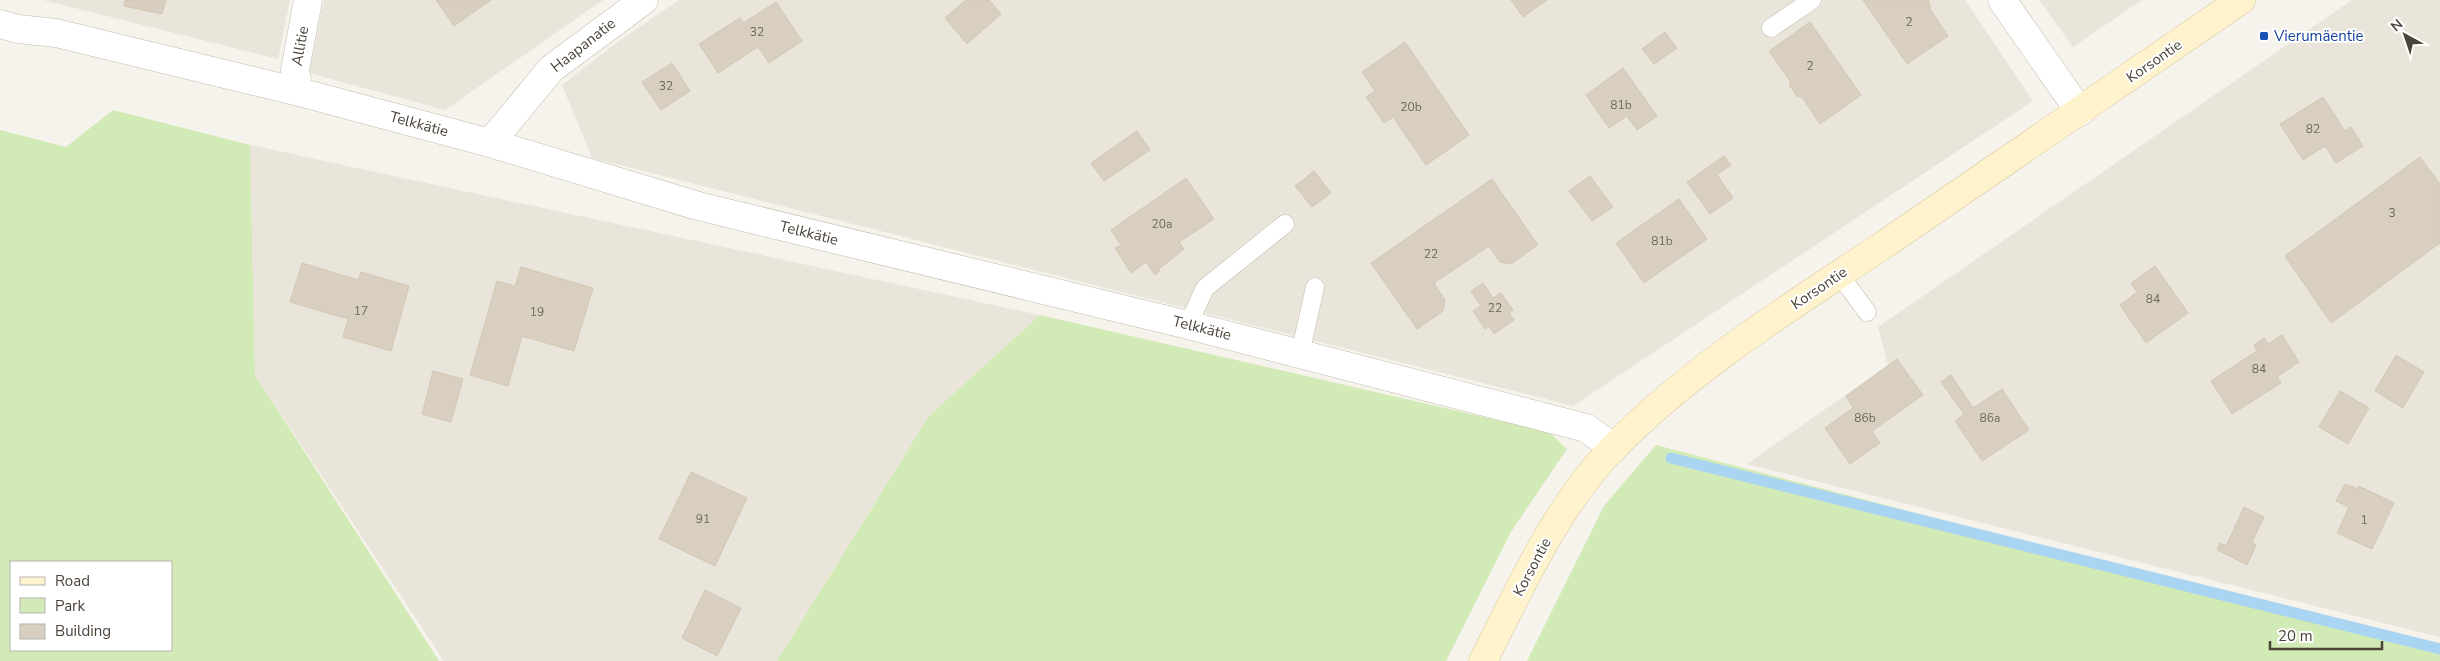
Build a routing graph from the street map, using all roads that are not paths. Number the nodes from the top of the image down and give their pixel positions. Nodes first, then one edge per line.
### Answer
1 (308, 0) edge
2 (644, 0) edge
3 (1812, 0) edge
4 (2002, 0) edge
5 (2241, 0) edge
6 (0, 24) edge
7 (1771, 28) dead end
8 (298, 92) junction
9 (2080, 112) junction
10 (490, 143) junction
11 (1285, 224) dead end
12 (1838, 274) junction
13 (1315, 287) dead end
14 (1867, 312) dead end
15 (1188, 325) junction
16 (1300, 354) junction
17 (1614, 448) junction
18 (1482, 661) edge

1 - 8 street, Allitie
2 - 10 street, Haapanatie
3 - 7 lane
4 - 9 street
5 - 9 main road, Korsontie
6 - 8 street, Telkkätie
8 - 10 street, Telkkätie
9 - 12 main road, Korsontie
10 - 15 street, Telkkätie
11 - 15 lane
12 - 14 lane
12 - 17 main road, Korsontie
13 - 16 lane
15 - 16 street, Telkkätie
16 - 17 street, Telkkätie
17 - 18 main road, Korsontie

